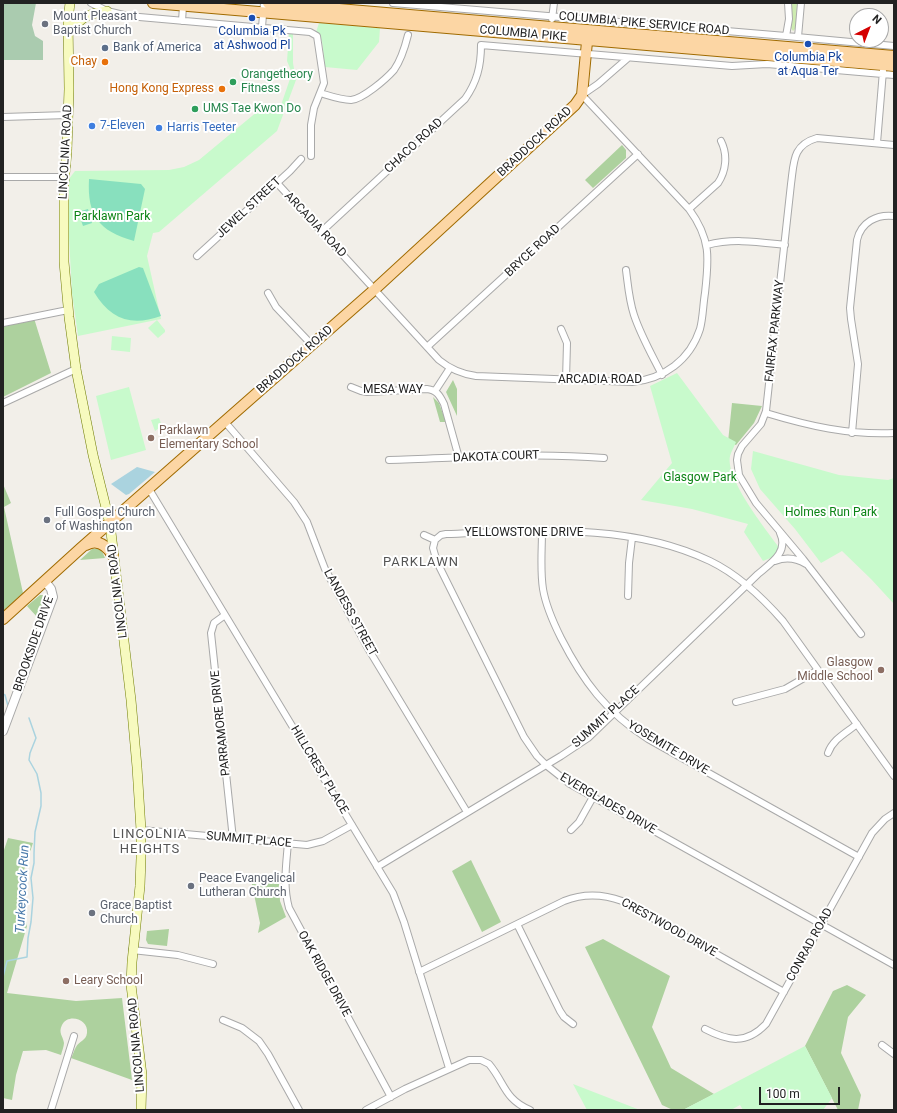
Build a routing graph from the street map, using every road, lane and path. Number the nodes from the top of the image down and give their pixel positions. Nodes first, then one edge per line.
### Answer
1 (70, 3) edge
2 (91, 3) edge
3 (153, 3) edge
4 (268, 3) edge
5 (393, 3) edge
6 (403, 3) edge
7 (554, 3) edge
8 (788, 3) edge
9 (801, 3) edge
10 (183, 6) junction
11 (264, 8) edge
12 (107, 11) junction
13 (552, 16) junction
14 (182, 21) junction
15 (262, 27) junction
16 (551, 32) junction
17 (68, 33) junction
18 (408, 35) dead end
19 (588, 35) junction
20 (792, 36) junction
21 (894, 46) edge
22 (790, 52) junction
23 (587, 54) junction
24 (628, 58) junction
25 (888, 63) edge
26 (894, 75) edge
27 (320, 93) junction
28 (582, 96) junction
29 (68, 115) junction
30 (3, 117) edge
31 (721, 141) dead end
32 (877, 143) junction
33 (894, 145) edge
34 (638, 154) junction
35 (312, 156) dead end
36 (301, 159) dead end
37 (3, 177) edge
38 (65, 177) junction
39 (277, 183) junction
40 (689, 210) junction
41 (894, 216) edge
42 (321, 232) junction
43 (707, 245) junction
44 (785, 245) junction
45 (197, 256) dead end
46 (626, 270) dead end
47 (374, 290) junction
48 (268, 293) dead end
49 (68, 310) junction
50 (3, 323) edge
51 (562, 329) dead end
52 (312, 345) junction
53 (427, 347) junction
54 (450, 368) junction
55 (76, 369) junction
56 (662, 375) junction
57 (566, 380) junction
58 (351, 387) dead end
59 (434, 391) junction
60 (3, 403) edge
61 (766, 413) junction
62 (225, 422) junction
63 (852, 433) junction
64 (894, 433) edge
65 (459, 458) junction
66 (604, 458) dead end
67 (389, 460) dead end
68 (149, 489) junction
69 (110, 524) junction
70 (778, 528) junction
71 (542, 531) junction
72 (424, 535) dead end
73 (632, 538) junction
74 (435, 540) junction
75 (81, 548) junction
76 (113, 556) junction
77 (772, 563) junction
78 (812, 569) junction
79 (45, 581) junction
80 (746, 584) junction
81 (628, 596) dead end
82 (225, 614) junction
83 (3, 619) edge
84 (861, 634) dead end
85 (818, 670) junction
86 (736, 702) dead end
87 (614, 713) junction
88 (857, 724) junction
89 (3, 731) edge
90 (828, 753) dead end
91 (546, 765) junction
92 (894, 776) edge
93 (593, 797) junction
94 (467, 812) junction
95 (894, 813) edge
96 (352, 825) junction
97 (141, 830) junction
98 (571, 830) dead end
99 (233, 838) junction
100 (288, 843) junction
101 (859, 857) junction
102 (377, 867) junction
103 (517, 924) junction
104 (822, 924) junction
105 (132, 950) junction
106 (213, 964) dead end
107 (894, 965) edge
108 (419, 972) junction
109 (784, 992) junction
110 (223, 1020) dead end
111 (573, 1024) dead end
112 (705, 1028) dead end
113 (74, 1036) dead end
114 (882, 1045) dead end
115 (894, 1054) edge
116 (449, 1068) junction
117 (390, 1097) junction
118 (51, 1110) edge
119 (141, 1110) edge
120 (299, 1110) edge
121 (366, 1110) edge
122 (530, 1110) edge

1 - 17 main road, LINCOLNIA ROAD
2 - 12 street
3 - 10 main road, COLUMBIA PIKE
4 - 16 main road, COLUMBIA PIKE
5 - 6 street, COLUMBIA PIKE SERVICE ROAD
6 - 13 street, COLUMBIA PIKE SERVICE ROAD
7 - 13 street
8 - 20 street
9 - 20 street
10 - 11 main road, COLUMBIA PIKE
10 - 14 street
11 - 15 street
11 - 16 main road, COLUMBIA PIKE
12 - 14 street
12 - 17 main road
13 - 16 street
13 - 20 street, COLUMBIA PIKE SERVICE ROAD
14 - 15 street
15 - 27 street
16 - 19 main road, COLUMBIA PIKE
17 - 29 main road, LINCOLNIA ROAD
18 - 27 street
19 - 22 main road, COLUMBIA PIKE
19 - 23 main road
20 - 21 street, COLUMBIA PIKE SERVICE ROAD
20 - 22 street
22 - 25 main road, COLUMBIA PIKE
23 - 24 street
23 - 28 main road
23 - 42 street, CHACO ROAD
24 - 25 street
24 - 28 street, BRADDOCK ROAD
25 - 26 street
25 - 32 street
27 - 35 street
28 - 34 street, ARCADIA ROAD
28 - 47 main road, BRADDOCK ROAD
29 - 30 street
29 - 38 main road, LINCOLNIA ROAD
31 - 40 street
32 - 33 street, FAIRFAX PARKWAY
32 - 44 street, FAIRFAX PARKWAY
34 - 40 street, ARCADIA ROAD
34 - 53 street, BRYCE ROAD
36 - 39 street, JEWEL STREET
37 - 38 street
38 - 49 main road, LINCOLNIA ROAD
39 - 42 street, ARCADIA ROAD
39 - 45 street, JEWEL STREET
40 - 43 street, ARCADIA ROAD
41 - 63 street
42 - 47 street, ARCADIA ROAD
43 - 44 street
43 - 56 street, ARCADIA ROAD
44 - 61 street, FAIRFAX PARKWAY
46 - 56 street
47 - 52 main road, BRADDOCK ROAD
47 - 53 street, ARCADIA ROAD
48 - 52 street
49 - 50 street
49 - 55 main road, LINCOLNIA ROAD
51 - 57 street
52 - 62 main road, BRADDOCK ROAD
53 - 54 street, ARCADIA ROAD
54 - 57 street, ARCADIA ROAD
54 - 59 street
55 - 60 street
55 - 69 main road, LINCOLNIA ROAD
56 - 57 street, ARCADIA ROAD
58 - 59 street, MESA WAY
59 - 65 street
61 - 63 street
61 - 70 street, FAIRFAX PARKWAY
62 - 68 main road, BRADDOCK ROAD
62 - 94 street, LANDESS STREET
63 - 64 street
65 - 66 street, DAKOTA COURT
65 - 67 street, DAKOTA COURT
68 - 69 main road, BRADDOCK ROAD
68 - 82 street, HILLCREST PLACE
69 - 75 main road, BRADDOCK ROAD
69 - 76 main road, LINCOLNIA ROAD
70 - 77 street, SUMMIT PLACE
70 - 78 street, FAIRFAX PARKWAY
71 - 73 street, YELLOWSTONE DRIVE
71 - 74 street, YELLOWSTONE DRIVE
71 - 87 street, YOSEMITE DRIVE
72 - 74 street
73 - 80 street, YELLOWSTONE DRIVE
73 - 81 street
74 - 91 street, EVERGLADES DRIVE
75 - 76 main road
75 - 79 main road, BRADDOCK ROAD
76 - 97 main road, LINCOLNIA ROAD
77 - 78 street, SUMMIT PLACE
77 - 80 street, SUMMIT PLACE
78 - 84 street, FAIRFAX PARKWAY
79 - 83 main road, BRADDOCK ROAD
79 - 89 street, BROOKSIDE DRIVE
80 - 85 street, YELLOWSTONE DRIVE
80 - 87 street, SUMMIT PLACE
82 - 96 street, HILLCREST PLACE
82 - 99 street, PARRAMORE DRIVE
85 - 86 street
85 - 88 street, YELLOWSTONE DRIVE
87 - 91 street, SUMMIT PLACE
87 - 101 street, YOSEMITE DRIVE
88 - 90 street
88 - 92 street, YELLOWSTONE DRIVE
91 - 93 street, EVERGLADES DRIVE
91 - 94 street, SUMMIT PLACE
93 - 98 street
93 - 104 street, EVERGLADES DRIVE
94 - 102 street, SUMMIT PLACE
95 - 101 street, CONRAD ROAD
96 - 100 street, SUMMIT PLACE
96 - 102 street, HILLCREST PLACE
97 - 99 street, SUMMIT PLACE
97 - 105 main road, LINCOLNIA ROAD
99 - 100 street, SUMMIT PLACE
100 - 117 street, OAK RIDGE DRIVE
101 - 104 street, CONRAD ROAD
102 - 108 street, HILLCREST PLACE
103 - 108 street, CRESTWOOD DRIVE
103 - 109 street, CRESTWOOD DRIVE
103 - 111 street
104 - 107 street, EVERGLADES DRIVE
104 - 109 street, CONRAD ROAD
105 - 106 street
105 - 119 main road, LINCOLNIA ROAD
108 - 116 street, HILLCREST PLACE
109 - 112 street, CONRAD ROAD
110 - 120 street
113 - 118 street
114 - 115 street
116 - 117 street
116 - 122 street
117 - 121 street

